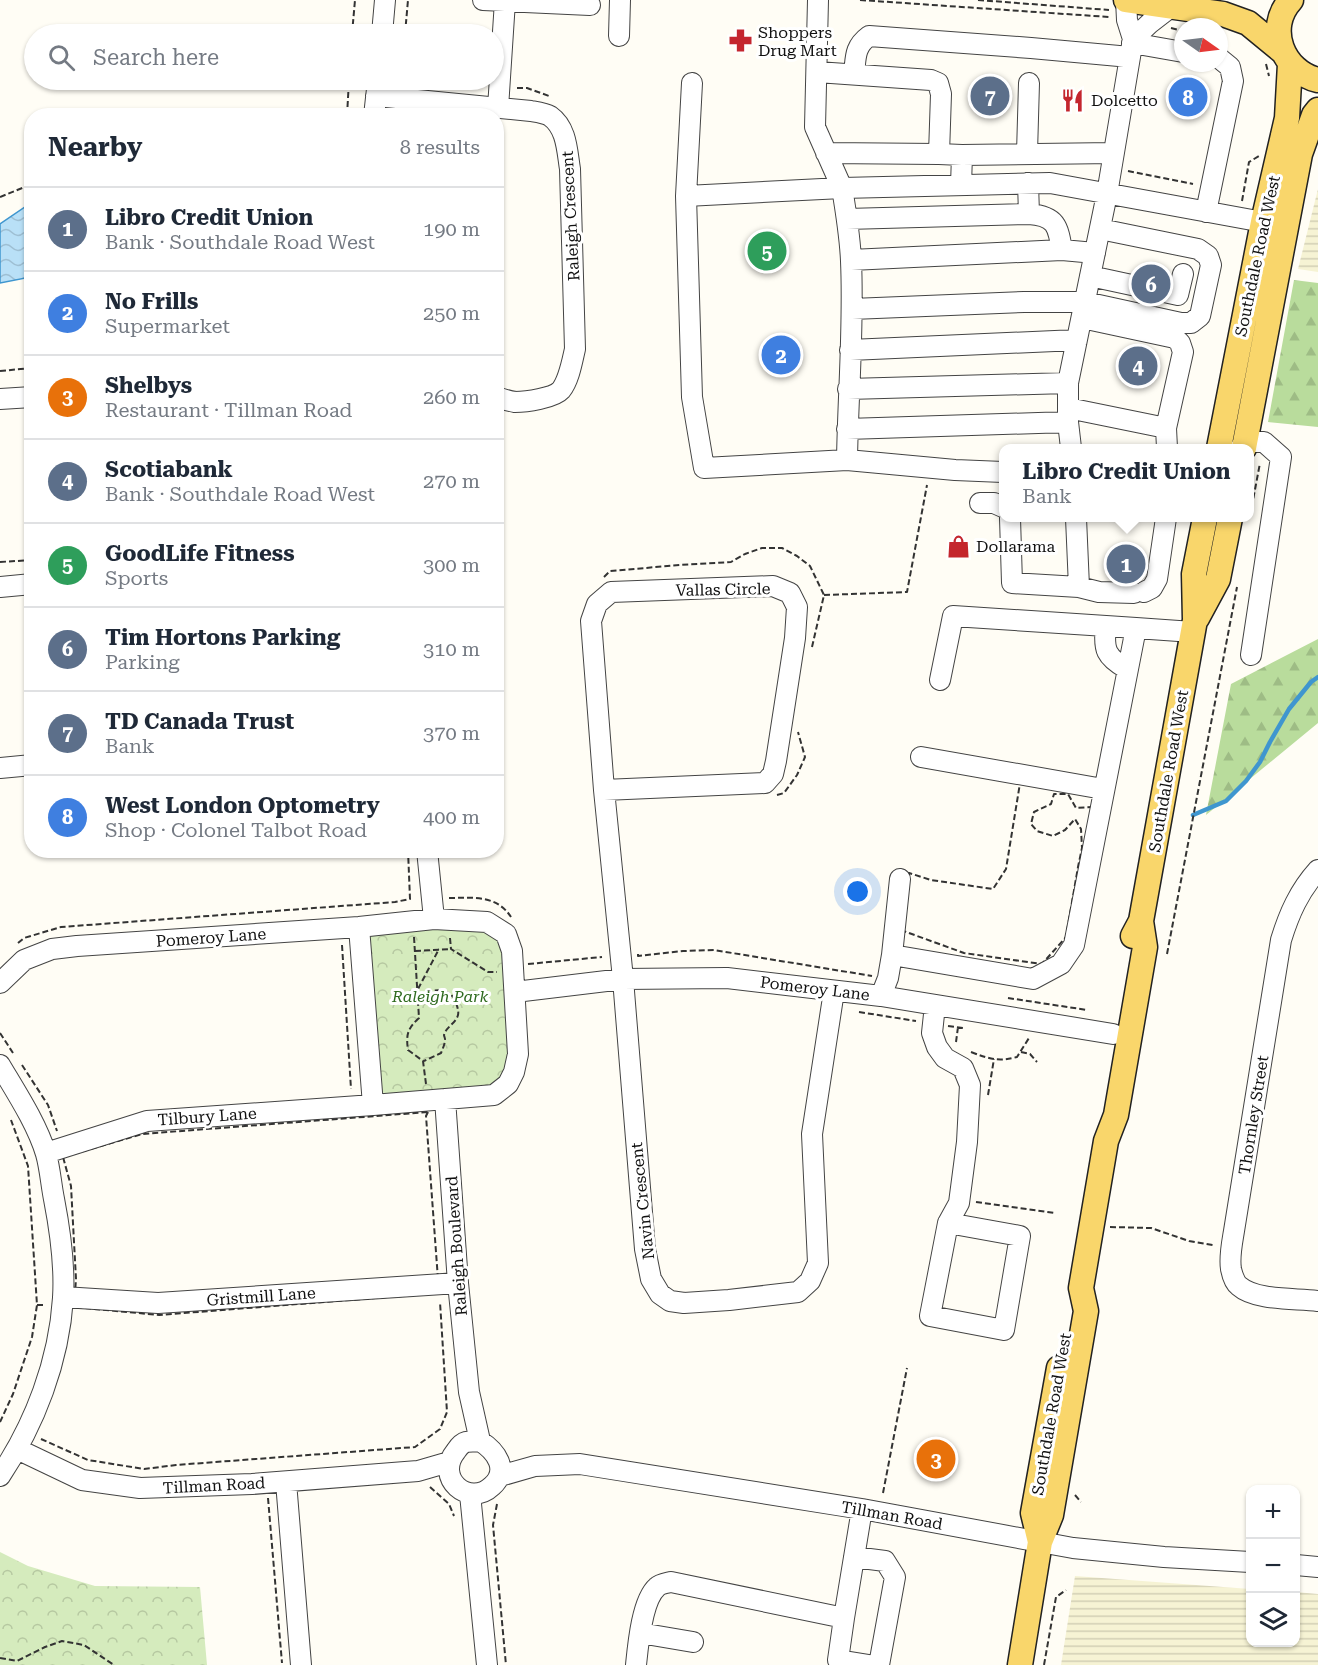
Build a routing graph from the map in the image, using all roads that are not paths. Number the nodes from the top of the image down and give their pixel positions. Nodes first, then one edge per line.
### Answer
1 (385, 0) edge
2 (483, 0) edge
3 (620, 0) edge
4 (818, 0) edge
5 (1292, 0) edge
6 (505, 1) edge
7 (590, 5) dead end
8 (1172, 6) junction
9 (383, 24) edge
10 (504, 24) edge
11 (1129, 24) edge
12 (619, 36) dead end
13 (1174, 47) edge
14 (1031, 48) junction
15 (1279, 59) junction
16 (1228, 65) edge
17 (817, 72) junction
18 (854, 74) junction
19 (1318, 80) edge
20 (692, 83) dead end
21 (377, 90) edge
22 (389, 90) edge
23 (500, 90) edge
24 (375, 108) edge
25 (498, 108) joint
26 (504, 109) edge
27 (1318, 110) edge
28 (826, 153) junction
29 (1027, 153) junction
30 (939, 154) junction
31 (962, 154) junction
32 (1118, 161) junction
33 (1028, 183) junction
34 (961, 185) junction
35 (842, 188) junction
36 (1107, 194) junction
37 (686, 196) junction
38 (1206, 212) junction
39 (1029, 214) junction
40 (847, 219) junction
41 (1263, 222) junction
42 (1100, 229) junction
43 (1062, 250) junction
44 (1095, 253) junction
45 (851, 260) junction
46 (1183, 274) dead end
47 (1090, 276) junction
48 (852, 309) junction
49 (1083, 310) junction
50 (1077, 340) junction
51 (850, 350) junction
52 (1068, 383) junction
53 (848, 389) junction
54 (24, 398) edge
55 (0, 399) edge
56 (504, 399) edge
57 (1068, 415) junction
58 (1166, 428) junction
59 (847, 429) junction
60 (1071, 444) edge
61 (1167, 444) edge
62 (1220, 444) edge
63 (1248, 444) edge
64 (1254, 447) edge
65 (847, 460) junction
66 (999, 472) edge
67 (980, 503) dead end
68 (999, 505) edge
69 (1010, 522) edge
70 (1076, 522) edge
71 (1165, 522) edge
72 (1204, 522) edge
73 (1239, 522) edge
74 (24, 585) edge
75 (0, 587) edge
76 (1079, 587) junction
77 (1106, 626) junction
78 (1194, 626) junction
79 (1136, 628) junction
80 (1251, 655) dead end
81 (1127, 669) junction
82 (940, 680) dead end
83 (921, 757) dead end
84 (24, 766) edge
85 (0, 768) edge
86 (604, 790) junction
87 (1098, 790) junction
88 (429, 858) edge
89 (1318, 870) edge
90 (900, 879) dead end
91 (1141, 921) junction
92 (442, 924) junction
93 (359, 927) junction
94 (892, 955) junction
95 (623, 979) junction
96 (0, 983) edge
97 (884, 987) junction
98 (834, 991) junction
99 (515, 992) junction
100 (935, 1005) junction
101 (1113, 1035) junction
102 (0, 1065) edge
103 (436, 1096) junction
104 (373, 1105) junction
105 (1106, 1141) junction
106 (46, 1153) junction
107 (948, 1223) junction
108 (458, 1283) junction
109 (63, 1297) junction
110 (1318, 1301) edge
111 (473, 1442) junction
112 (17, 1449) junction
113 (497, 1456) junction
114 (535, 1466) junction
115 (449, 1470) junction
116 (0, 1476) edge
117 (500, 1476) junction
118 (287, 1488) junction
119 (484, 1496) junction
120 (862, 1509) junction
121 (1040, 1542) junction
122 (854, 1557) junction
123 (1246, 1562) edge
124 (1300, 1565) edge
125 (1318, 1566) edge
126 (844, 1618) junction
127 (640, 1633) junction
128 (693, 1642) dead end
129 (301, 1665) edge
130 (488, 1665) edge
131 (636, 1665) edge
132 (869, 1665) edge
133 (879, 1665) edge
134 (1020, 1665) edge

1 - 9 street
2 - 6 street
3 - 12 street
4 - 17 street
5 - 15 main road, Southdale Road West
6 - 7 street
6 - 10 street
8 - 11 main road
8 - 11 street
8 - 15 main road
11 - 13 street
11 - 14 street
11 - 32 street
14 - 18 street
14 - 29 street
15 - 19 main road
15 - 41 main road, Southdale Road West
16 - 38 street
17 - 18 street
17 - 28 street
18 - 30 street
20 - 37 street
21 - 24 street
22 - 25 street, Raleigh Crescent
23 - 25 street
26 - 56 street, Raleigh Crescent
27 - 63 main road, Southdale Road West
28 - 30 street
28 - 35 street
29 - 31 street
29 - 32 street
30 - 31 street
31 - 34 street
32 - 36 street
33 - 34 street
33 - 36 street
33 - 39 street
34 - 35 street
35 - 37 street
35 - 40 street
36 - 38 street
36 - 42 street
37 - 65 street
38 - 41 street
39 - 40 street
39 - 43 street
40 - 45 street
41 - 62 main road, Southdale Road West
42 - 44 street
42 - 49 street
43 - 44 street
43 - 45 street
44 - 47 street
45 - 48 street
46 - 47 street
47 - 49 street
48 - 49 street
48 - 51 street
49 - 50 street
49 - 58 street
50 - 51 street
50 - 52 street
51 - 53 street
52 - 53 street
52 - 57 street
53 - 59 street
54 - 55 street
57 - 58 street
57 - 59 street
57 - 60 street
58 - 61 street
59 - 65 street
64 - 80 street
65 - 66 street
67 - 68 street
69 - 76 street
70 - 76 street
71 - 76 street
72 - 78 main road, Southdale Road West
73 - 78 main road, Southdale Road West
74 - 75 street
77 - 79 street
77 - 81 street
77 - 82 street
78 - 79 street
78 - 91 main road, Southdale Road West
79 - 81 street
81 - 87 street
83 - 87 street
84 - 85 street
86 - 86 street, Vallas Circle
86 - 95 street, Vallas Circle
87 - 94 street
88 - 92 street
89 - 110 street, Thornley Street
90 - 94 street
91 - 101 main road, Southdale Road West
91 - 105 main road, Southdale Road West
92 - 93 street, Pomeroy Lane
92 - 99 street
93 - 96 street, Pomeroy Lane
93 - 104 street
94 - 97 street
95 - 98 street, Pomeroy Lane
95 - 98 street, Navin Crescent
95 - 99 street, Pomeroy Lane
97 - 98 street, Pomeroy Lane
97 - 100 street, Pomeroy Lane
99 - 103 street
100 - 101 street, Pomeroy Lane
100 - 107 street
101 - 105 main road, Southdale Road West
102 - 106 street
103 - 104 street
103 - 108 street, Raleigh Boulevard
104 - 106 street, Tilbury Lane
105 - 121 main road, Southdale Road West
106 - 109 street
107 - 107 street
108 - 109 street, Gristmill Lane
108 - 111 street, Raleigh Boulevard
109 - 112 street
111 - 113 street
111 - 115 street
112 - 116 street
112 - 118 street, Tillman Road
113 - 114 street, Tillman Road
113 - 117 street
114 - 117 street, Tillman Road
114 - 120 street, Tillman Road
115 - 118 street, Tillman Road
115 - 119 street
117 - 119 street
118 - 129 street
119 - 130 street
120 - 121 street, Tillman Road
120 - 122 street
121 - 123 street, Tillman Road
121 - 134 main road, Southdale Road West
122 - 126 street
122 - 133 street
124 - 125 street
126 - 127 street
126 - 132 street
127 - 128 street
127 - 131 street

